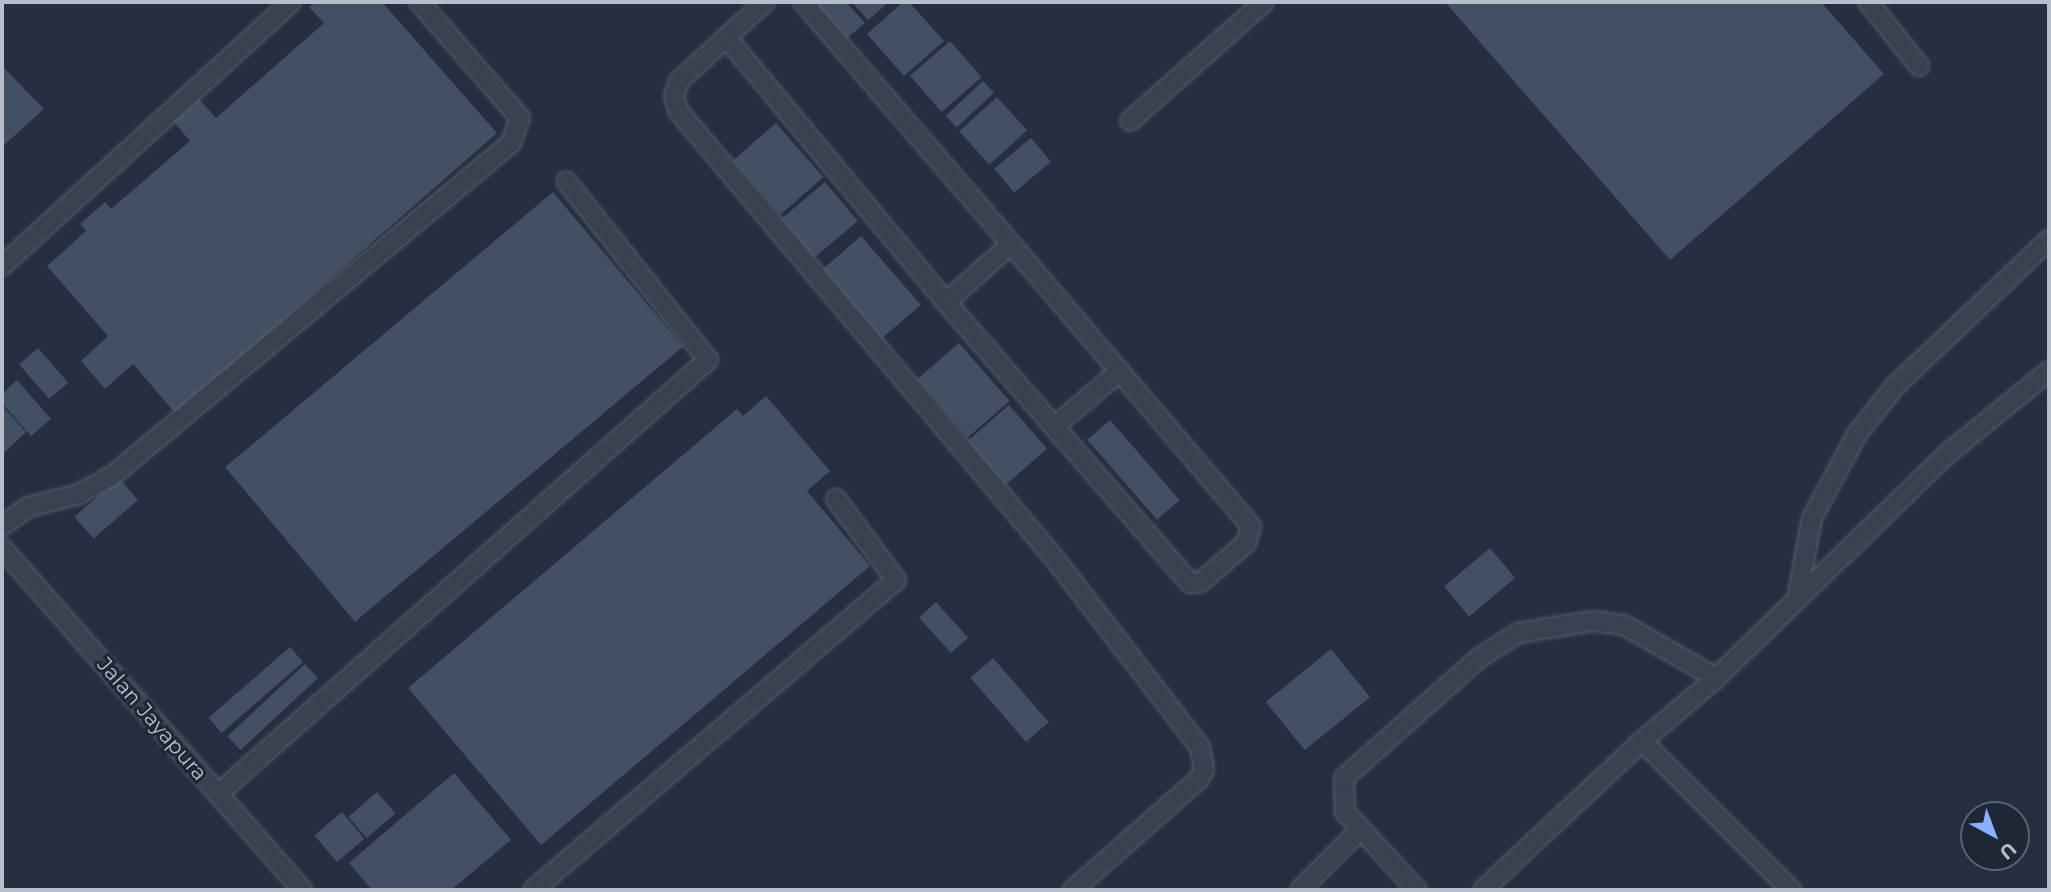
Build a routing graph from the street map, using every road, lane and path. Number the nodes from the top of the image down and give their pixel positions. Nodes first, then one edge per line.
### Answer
1 (291, 2) edge
2 (419, 2) edge
3 (765, 2) edge
4 (803, 2) edge
5 (1264, 2) edge
6 (1868, 2) edge
7 (726, 37) junction
8 (1919, 66) dead end
9 (1130, 121) dead end
10 (566, 181) dead end
11 (2049, 240) edge
12 (1011, 244) junction
13 (2, 266) edge
14 (946, 302) junction
15 (1120, 371) junction
16 (2049, 371) edge
17 (1055, 426) junction
18 (836, 499) dead end
19 (2, 526) edge
20 (2, 548) edge
21 (1798, 594) junction
22 (1716, 678) junction
23 (1642, 741) junction
24 (218, 794) junction
25 (1360, 830) junction
26 (302, 890) edge
27 (533, 890) edge
28 (1073, 890) edge
29 (1300, 890) edge
30 (1417, 890) edge
31 (1483, 890) edge
32 (1791, 890) edge

1 - 13 lane
2 - 19 lane
3 - 7 lane
4 - 12 lane
5 - 9 lane
6 - 8 lane
7 - 14 lane
7 - 28 lane
10 - 24 lane
11 - 21 lane
12 - 14 lane
12 - 15 lane
14 - 17 lane
15 - 17 lane
15 - 17 lane
16 - 21 lane
18 - 27 lane
20 - 24 lane, Jalan Jayapura
21 - 22 lane
22 - 23 lane
22 - 25 lane
23 - 31 lane
23 - 32 lane
24 - 26 lane, Jalan Jayapura
25 - 29 lane
25 - 30 lane

